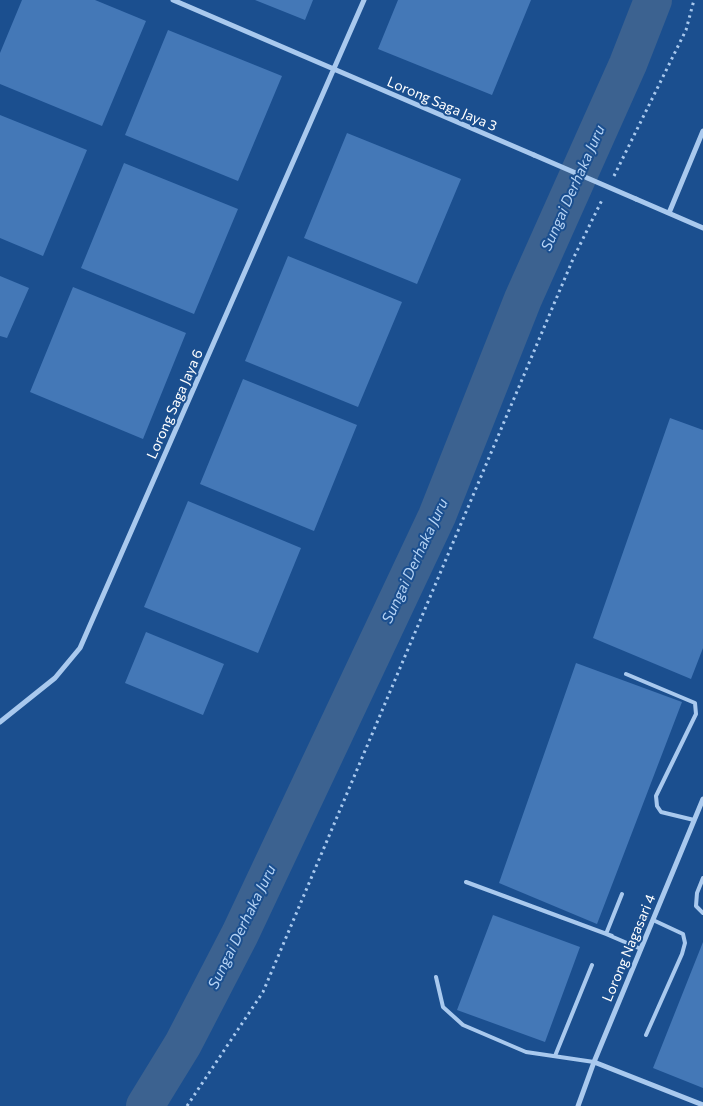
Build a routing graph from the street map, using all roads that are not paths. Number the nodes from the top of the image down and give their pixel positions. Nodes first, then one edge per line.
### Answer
1 (173, 0) edge
2 (364, 0) edge
3 (335, 70) junction
4 (703, 131) edge
5 (669, 213) junction
6 (703, 228) edge
7 (626, 674) dead end
8 (0, 722) edge
9 (703, 799) edge
10 (694, 820) junction
11 (703, 878) edge
12 (466, 882) dead end
13 (622, 894) dead end
14 (703, 914) edge
15 (653, 920) junction
16 (612, 936) junction
17 (641, 949) junction
18 (592, 966) dead end
19 (436, 977) dead end
20 (646, 1035) dead end
21 (555, 1056) junction
22 (594, 1062) junction
23 (703, 1104) edge
24 (578, 1106) edge

1 - 3 street, Lorong Saga Jaya 3
2 - 3 street, Lorong Saga Jaya 6
3 - 5 street, Lorong Saga Jaya 3, bridge
3 - 8 street, Lorong Saga Jaya 6
4 - 5 street
5 - 6 street, Lorong Saga Jaya 3
7 - 10 lane
9 - 10 street, Lorong Nagasari 4
10 - 15 street, Lorong Nagasari 4
11 - 14 lane
12 - 16 lane
13 - 16 lane
15 - 17 street, Lorong Nagasari 4
15 - 20 lane
16 - 17 lane
17 - 22 street, Lorong Nagasari 4
18 - 21 lane
19 - 21 lane
21 - 22 lane
22 - 23 street
22 - 24 street, Lorong Nagasari 4

